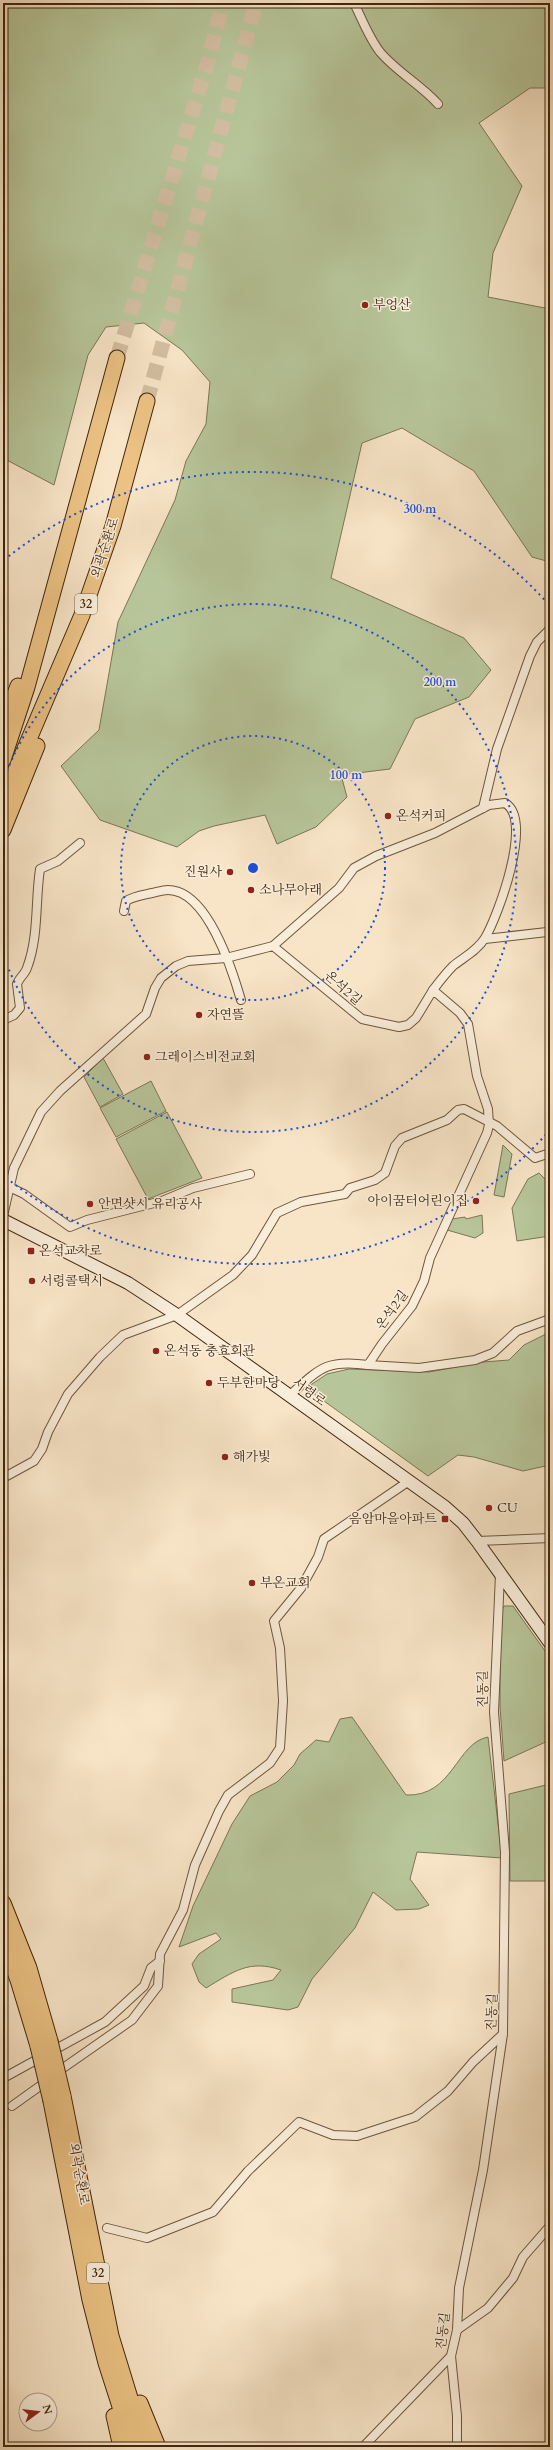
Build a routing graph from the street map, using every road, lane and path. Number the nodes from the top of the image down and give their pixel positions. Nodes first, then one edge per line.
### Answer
1 (354, 3) edge
2 (438, 104) dead end
3 (117, 358) tunnel mouth
4 (147, 401) tunnel mouth
5 (49, 609) junction
6 (82, 615) junction
7 (550, 628) edge
8 (3, 724) edge
9 (3, 760) edge
10 (3, 800) edge
11 (483, 808) junction
12 (3, 830) edge
13 (80, 843) dead end
14 (124, 911) dead end
15 (550, 930) edge
16 (485, 938) junction
17 (273, 946) junction
18 (226, 958) junction
19 (433, 990) junction
20 (241, 1000) dead end
21 (3, 1020) edge
22 (489, 1121) junction
23 (550, 1153) edge
24 (250, 1174) dead end
25 (6, 1185) edge
26 (3, 1216) edge
27 (3, 1220) edge
28 (177, 1315) junction
29 (550, 1319) edge
30 (368, 1365) junction
31 (290, 1395) junction
32 (3, 1478) edge
33 (409, 1481) junction
34 (550, 1538) edge
35 (477, 1541) junction
36 (500, 1574) junction
37 (550, 1643) edge
38 (3, 1903) edge
39 (3, 1940) edge
40 (160, 1961) junction
41 (503, 2034) junction
42 (44, 2044) junction
43 (7, 2076) dead end
44 (12, 2106) dead end
45 (550, 2226) edge
46 (107, 2228) dead end
47 (96, 2296) junction
48 (457, 2330) junction
49 (451, 2356) junction
50 (121, 2447) edge
51 (133, 2447) edge
52 (145, 2447) edge
53 (158, 2447) edge
54 (363, 2447) edge
55 (457, 2447) edge

1 - 2 street
3 - 5 highway
4 - 6 highway, 외곽순환로 / 32
5 - 8 highway
5 - 9 highway
6 - 10 highway, 외곽순환로 / 32
6 - 12 highway
7 - 11 street
11 - 16 street
11 - 17 street
13 - 21 street
14 - 18 street
15 - 16 street
16 - 19 street
17 - 18 street
17 - 19 street, 온석2길
18 - 20 street
18 - 25 street
19 - 22 street, 온석2길
22 - 23 street
22 - 28 street
22 - 30 street, 온석2길
24 - 25 street
25 - 26 street
27 - 28 street, 서령로
28 - 31 street, 서령로
28 - 32 street
29 - 30 street
30 - 31 street
31 - 33 street, 서령로
33 - 35 street, 서령로
33 - 40 street
34 - 35 street
35 - 36 street, 서령로
36 - 37 street, 서령로
36 - 41 street, 진동길
38 - 42 highway, 외곽순환로 / 32
39 - 42 highway, 외곽순환로 / 32
40 - 43 street
40 - 44 street
41 - 46 street
41 - 48 street, 진동길
42 - 47 highway, 외곽순환로 / 32, bridge
45 - 48 street
47 - 50 highway
47 - 51 highway, 외곽순환로 / 32
47 - 52 highway, 외곽순환로 / 32
47 - 53 highway
48 - 49 street, 진동길
49 - 54 street
49 - 55 street, 진동길

